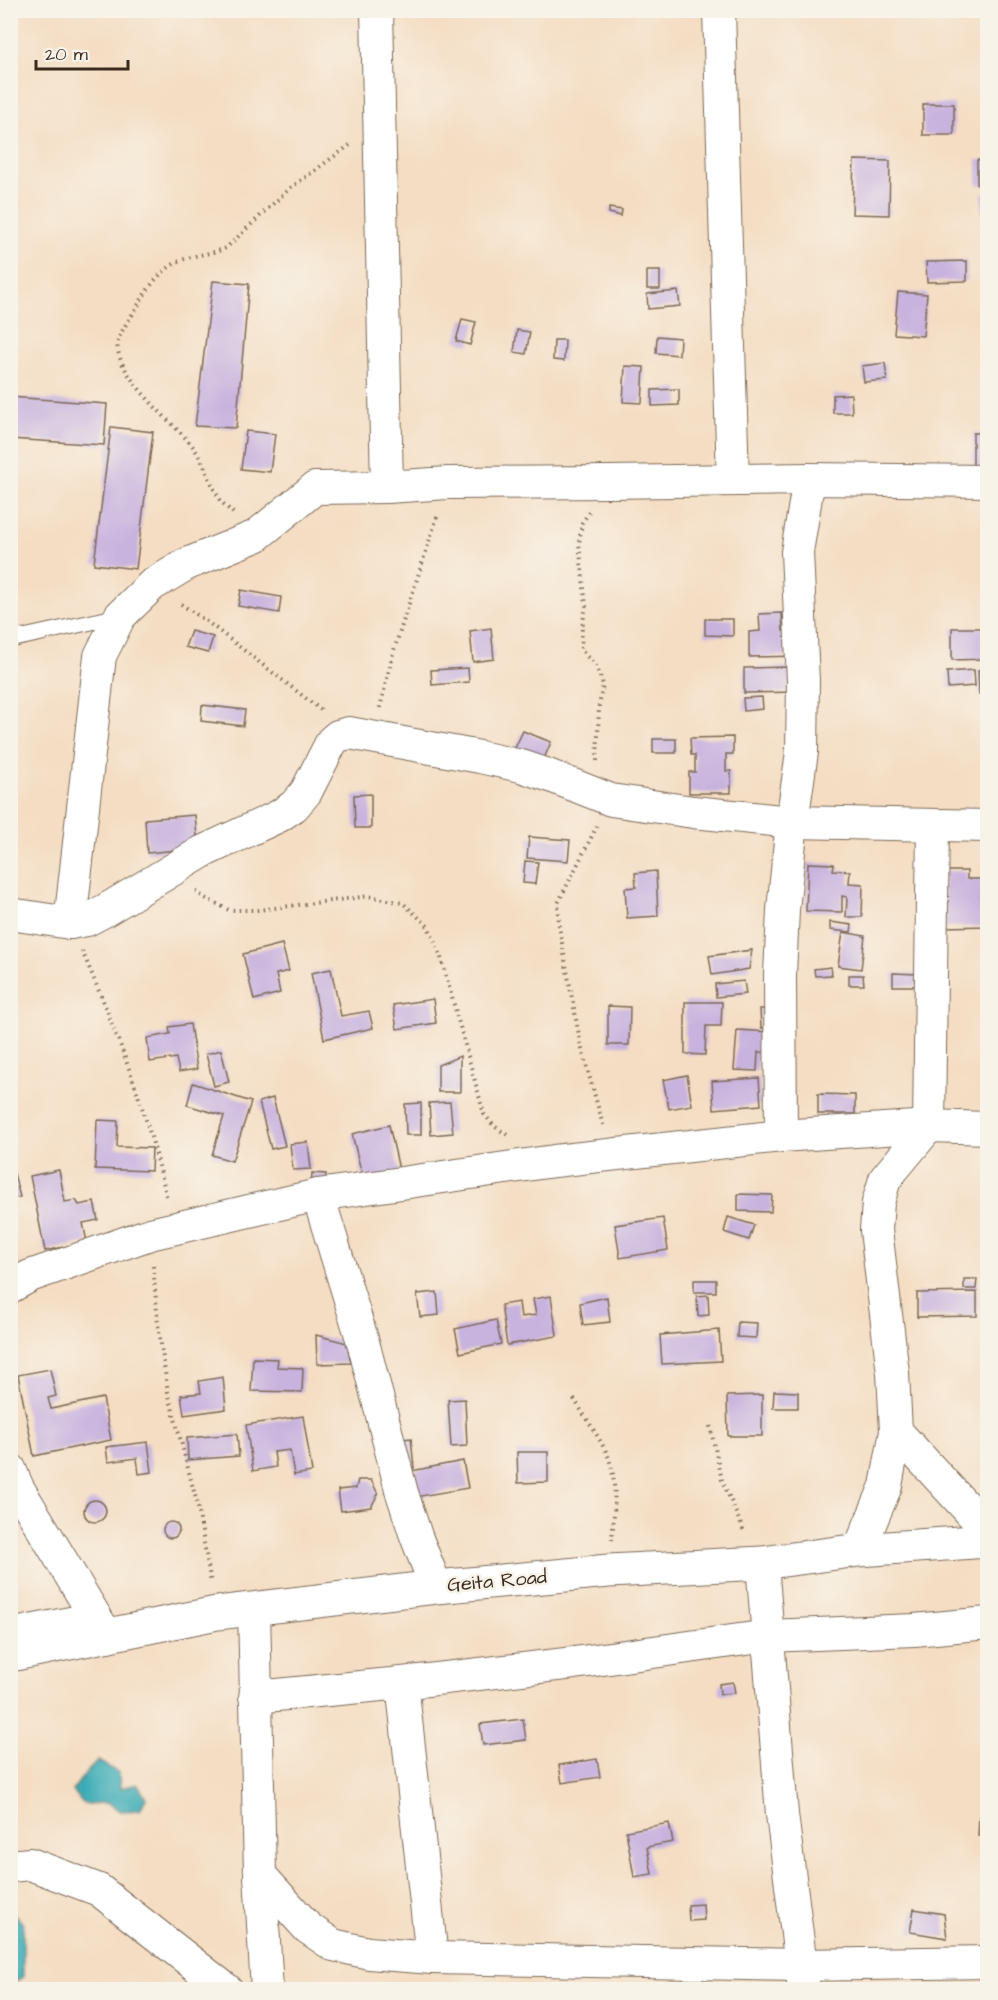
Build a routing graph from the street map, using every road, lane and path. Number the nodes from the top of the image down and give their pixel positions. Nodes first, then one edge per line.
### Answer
1 (377, 10) edge
2 (719, 10) edge
3 (379, 123) junction
4 (809, 479) junction
5 (733, 480) junction
6 (987, 481) edge
7 (610, 482) junction
8 (448, 483) junction
9 (387, 487) junction
10 (256, 536) junction
11 (152, 585) junction
12 (120, 616) junction
13 (10, 640) edge
14 (361, 736) junction
15 (604, 798) junction
16 (792, 822) junction
17 (933, 825) junction
18 (987, 826) edge
19 (169, 870) junction
20 (10, 914) edge
21 (70, 923) junction
22 (929, 1126) junction
23 (987, 1128) edge
24 (781, 1136) junction
25 (612, 1155) junction
26 (554, 1161) junction
27 (318, 1195) junction
28 (162, 1232) junction
29 (10, 1287) edge
30 (574, 1399) dead end
31 (710, 1426) dead end
32 (896, 1431) junction
33 (10, 1470) edge
34 (987, 1531) edge
35 (987, 1541) edge
36 (859, 1551) junction
37 (762, 1563) junction
38 (609, 1571) junction
39 (436, 1587) junction
40 (254, 1609) junction
41 (217, 1613) junction
42 (987, 1623) edge
43 (101, 1627) junction
44 (10, 1635) edge
45 (768, 1635) junction
46 (10, 1655) edge
47 (402, 1683) junction
48 (255, 1697) junction
49 (10, 1866) edge
50 (260, 1875) junction
51 (432, 1958) junction
52 (987, 1962) edge
53 (784, 1977) edge
54 (220, 1988) edge
55 (267, 1989) edge

1 - 3 street
2 - 5 street
3 - 9 street
3 - 10 path
4 - 5 street
4 - 6 street
4 - 16 street
5 - 7 street
7 - 8 street
7 - 15 path
8 - 9 street
8 - 14 path
9 - 10 street
10 - 11 street
11 - 12 street
11 - 14 path
12 - 13 lane
12 - 21 street
14 - 15 street
14 - 19 street
15 - 16 street
15 - 25 path
16 - 17 street
16 - 24 street
17 - 18 street
17 - 22 street
19 - 21 street
19 - 26 path
20 - 21 street
21 - 28 path
22 - 23 street
22 - 24 street
22 - 32 street
24 - 25 street
25 - 26 street
26 - 27 street
27 - 28 street
27 - 39 street
28 - 29 street
28 - 41 path
30 - 38 path
31 - 37 path
32 - 34 street
32 - 36 street
33 - 43 street
35 - 36 highway, Geita Road
36 - 37 highway, Geita Road
37 - 38 highway, Geita Road
37 - 45 street
38 - 39 highway, Geita Road
39 - 40 highway, Geita Road
40 - 41 highway, Geita Road
40 - 48 street
41 - 43 highway, Geita Road
42 - 45 street
43 - 44 street
43 - 46 highway, Geita Road
45 - 47 street
45 - 53 street
47 - 48 street
47 - 51 street
48 - 50 street
49 - 54 street
50 - 51 street
50 - 55 street
51 - 53 street
52 - 53 street

